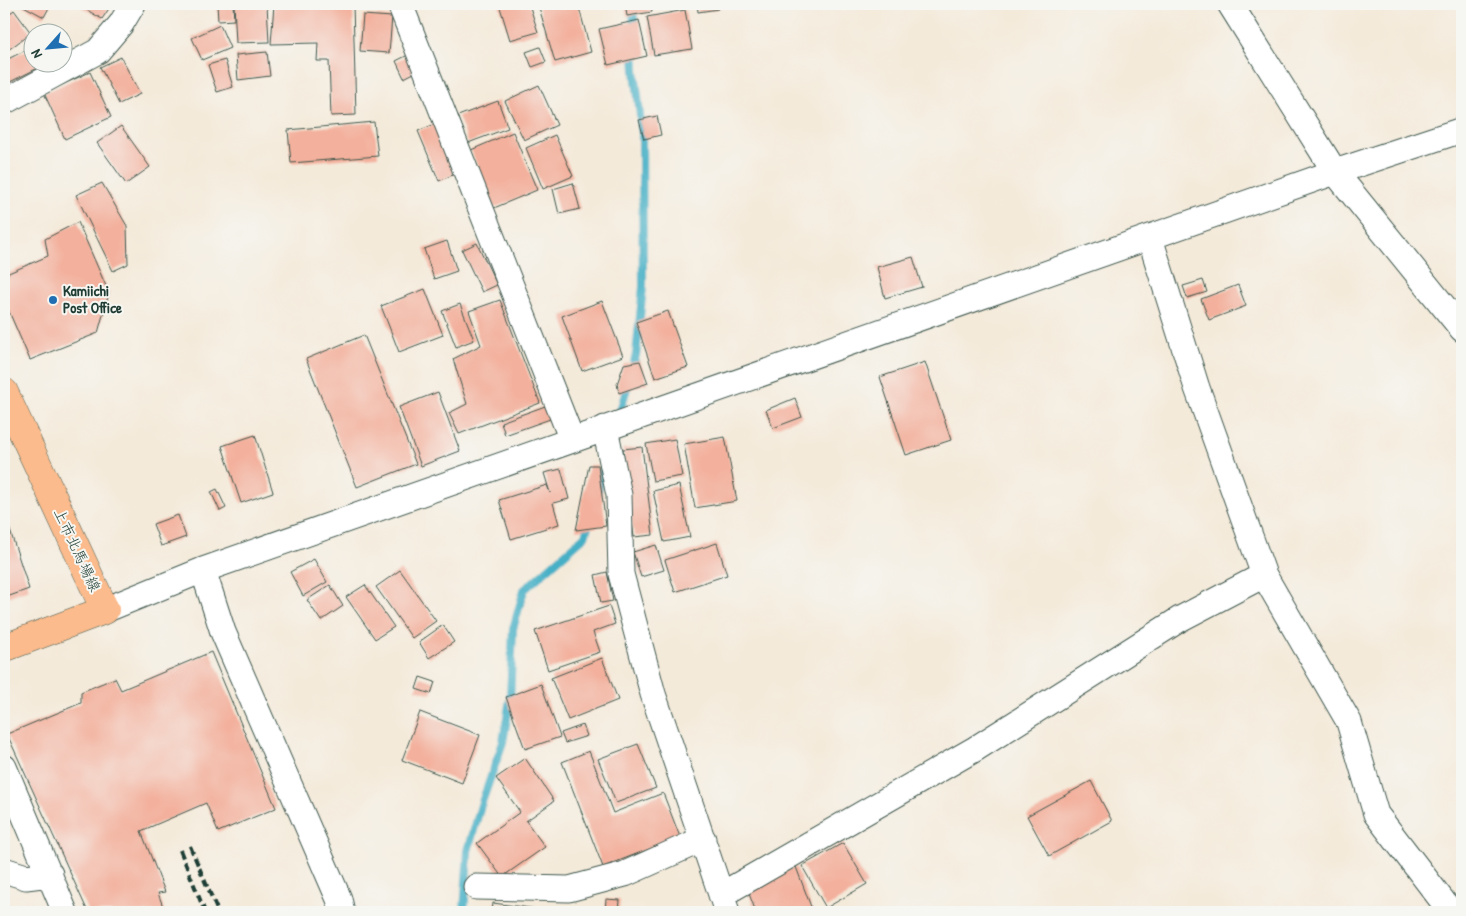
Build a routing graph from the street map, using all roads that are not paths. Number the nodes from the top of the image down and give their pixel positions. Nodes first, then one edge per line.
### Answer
1 (133, 4) edge
2 (400, 4) edge
3 (1230, 4) edge
4 (4, 102) edge
5 (1462, 126) edge
6 (1335, 172) junction
7 (1150, 238) junction
8 (1462, 329) edge
9 (4, 392) edge
10 (605, 428) junction
11 (572, 440) junction
12 (203, 570) junction
13 (1264, 574) junction
14 (105, 610) junction
15 (4, 648) edge
16 (4, 767) edge
17 (703, 839) junction
18 (4, 870) edge
19 (50, 874) junction
20 (476, 887) dead end
21 (724, 904) edge
22 (65, 912) edge
23 (342, 912) edge
24 (1451, 912) edge

1 - 4 street
2 - 11 street
3 - 6 street
5 - 6 street
6 - 7 street
6 - 8 street
7 - 10 street
7 - 13 street
9 - 14 main road, 上市北馬場線
10 - 11 street
10 - 17 street
11 - 12 street
12 - 14 street
12 - 23 street
13 - 21 street
13 - 24 street
14 - 15 main road, 上市北馬場線
16 - 19 street
17 - 20 street
17 - 21 street
18 - 19 street
19 - 22 street

